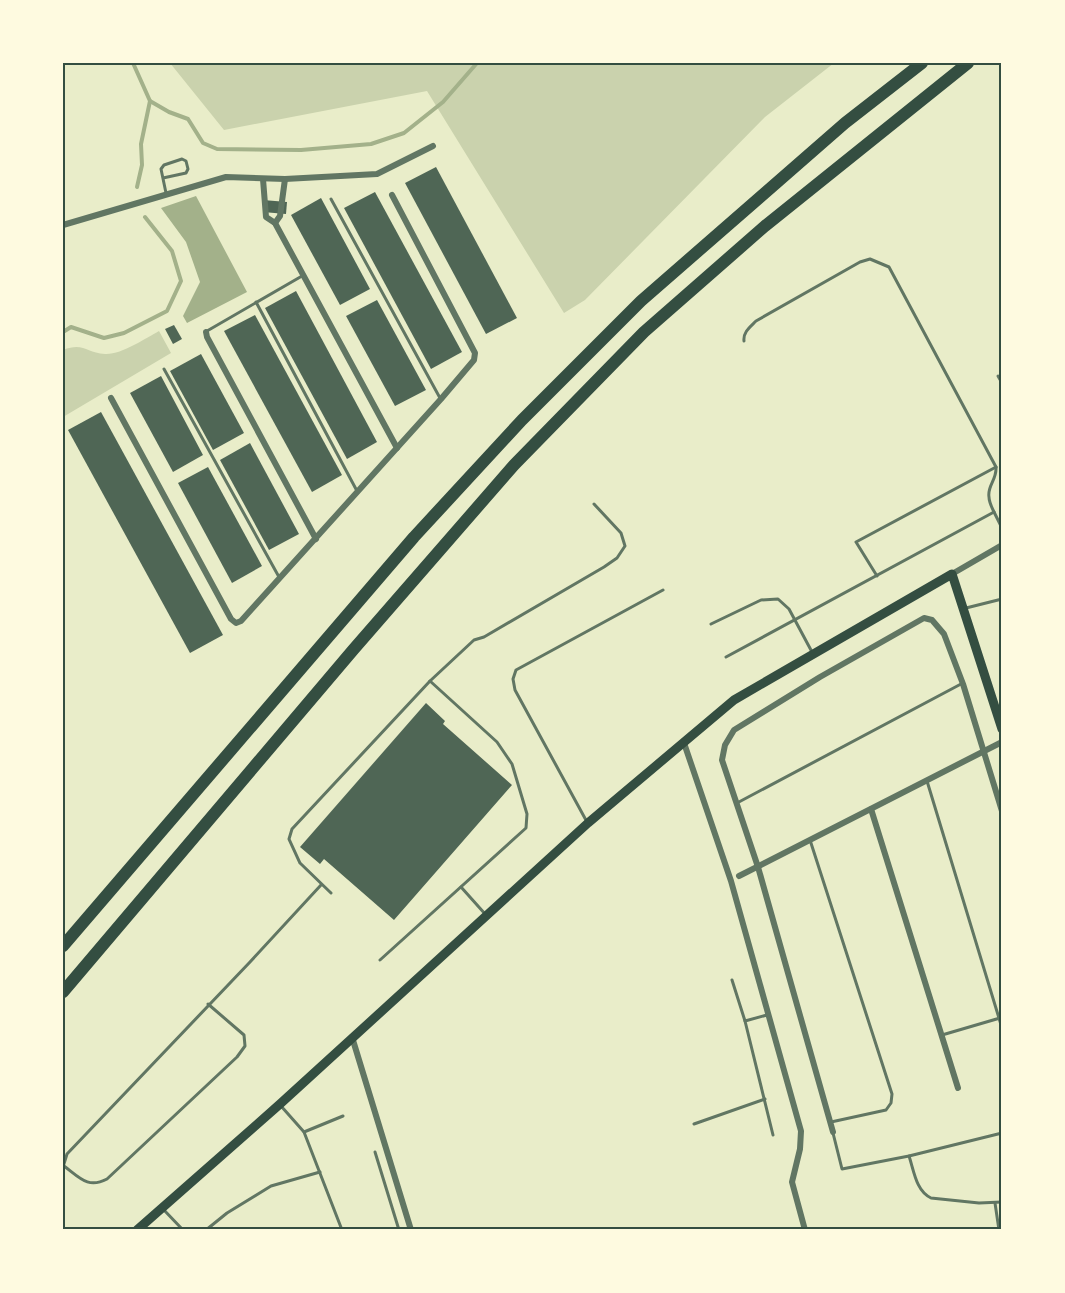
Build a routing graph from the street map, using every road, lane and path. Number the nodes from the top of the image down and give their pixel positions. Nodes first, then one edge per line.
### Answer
1 (922, 63) edge
2 (968, 63) edge
3 (434, 146) dead end
4 (164, 178) junction
5 (263, 179) junction
6 (285, 179) junction
7 (166, 195) junction
8 (392, 195) dead end
9 (331, 199) dead end
10 (275, 223) junction
11 (63, 225) edge
12 (304, 276) junction
13 (256, 302) junction
14 (206, 332) joint
15 (744, 341) dead end
16 (164, 369) dead end
17 (998, 376) dead end
18 (1002, 383) edge
19 (111, 398) dead end
20 (441, 399) junction
21 (397, 448) junction
22 (996, 467) junction
23 (358, 492) junction
24 (594, 504) dead end
25 (994, 512) junction
26 (1002, 528) edge
27 (316, 539) junction
28 (1002, 545) edge
29 (952, 574) junction
30 (877, 576) junction
31 (279, 579) junction
32 (663, 590) dead end
33 (1002, 598) edge
34 (963, 609) junction
35 (796, 620) junction
36 (711, 624) dead end
37 (813, 654) junction
38 (726, 657) dead end
39 (430, 681) junction
40 (963, 684) junction
41 (1002, 729) edge
42 (1002, 742) edge
43 (684, 743) junction
44 (984, 751) junction
45 (927, 781) junction
46 (737, 802) junction
47 (871, 809) junction
48 (1002, 811) edge
49 (588, 823) junction
50 (810, 840) junction
51 (758, 867) junction
52 (739, 876) joint
53 (730, 881) junction
54 (321, 885) junction
55 (461, 887) junction
56 (331, 893) dead end
57 (487, 917) junction
58 (63, 946) edge
59 (380, 960) dead end
60 (732, 980) dead end
61 (63, 992) edge
62 (208, 1004) junction
63 (768, 1015) junction
64 (1000, 1018) junction
65 (745, 1021) junction
66 (1002, 1028) edge
67 (942, 1035) junction
68 (352, 1037) junction
69 (958, 1088) dead end
70 (765, 1098) junction
71 (280, 1104) junction
72 (343, 1116) dead end
73 (830, 1123) junction
74 (694, 1124) dead end
75 (304, 1132) junction
76 (833, 1132) joint
77 (1002, 1133) edge
78 (773, 1135) dead end
79 (375, 1152) dead end
80 (909, 1156) junction
81 (63, 1167) edge
82 (320, 1172) junction
83 (1002, 1202) edge
84 (995, 1203) junction
85 (163, 1207) junction
86 (139, 1229) edge
87 (183, 1230) edge
88 (206, 1230) edge
89 (342, 1230) edge
90 (399, 1230) edge
91 (411, 1230) edge
92 (805, 1230) edge
93 (999, 1230) edge

1 - 58 highway
2 - 61 highway
3 - 6 street
4 - 4 lane
4 - 7 lane
5 - 6 street
5 - 7 street
5 - 10 street
6 - 10 street
7 - 11 street
8 - 20 street
9 - 20 lane
10 - 12 street
12 - 13 lane
12 - 21 street
13 - 14 lane
13 - 23 lane
14 - 27 street
15 - 22 lane
16 - 31 lane
17 - 18 lane
19 - 31 street
20 - 21 street
21 - 23 street
22 - 25 lane
22 - 30 lane
23 - 27 street
24 - 39 lane
25 - 26 lane
25 - 30 lane
27 - 31 street
28 - 29 street
29 - 34 main road
29 - 37 main road
30 - 35 lane
32 - 49 lane
33 - 34 lane
34 - 41 main road
35 - 36 lane
35 - 37 lane
35 - 38 lane
37 - 43 main road
39 - 54 lane
39 - 55 lane
40 - 44 street
40 - 46 lane
40 - 46 street
42 - 44 street
43 - 49 main road
43 - 53 street
44 - 45 street
44 - 48 street
45 - 47 street
45 - 64 lane
46 - 51 street
47 - 50 street
47 - 67 street
49 - 57 main road
50 - 51 street
50 - 73 lane
51 - 52 street
51 - 73 street
52 - 53 lane
53 - 63 street
54 - 56 lane
54 - 62 lane
55 - 57 lane
55 - 59 lane
57 - 68 main road
60 - 65 lane
62 - 81 lane
62 - 81 lane
63 - 65 lane
63 - 92 street
64 - 66 lane
64 - 67 lane
65 - 70 lane
67 - 69 street
68 - 71 main road
68 - 91 street
70 - 74 lane
70 - 78 lane
71 - 75 lane
71 - 85 main road
72 - 75 lane
73 - 76 street
75 - 82 lane
76 - 80 lane
77 - 80 lane
79 - 90 lane
80 - 84 lane
82 - 88 lane
82 - 89 lane
83 - 84 lane
84 - 93 lane
85 - 86 main road
85 - 87 lane

